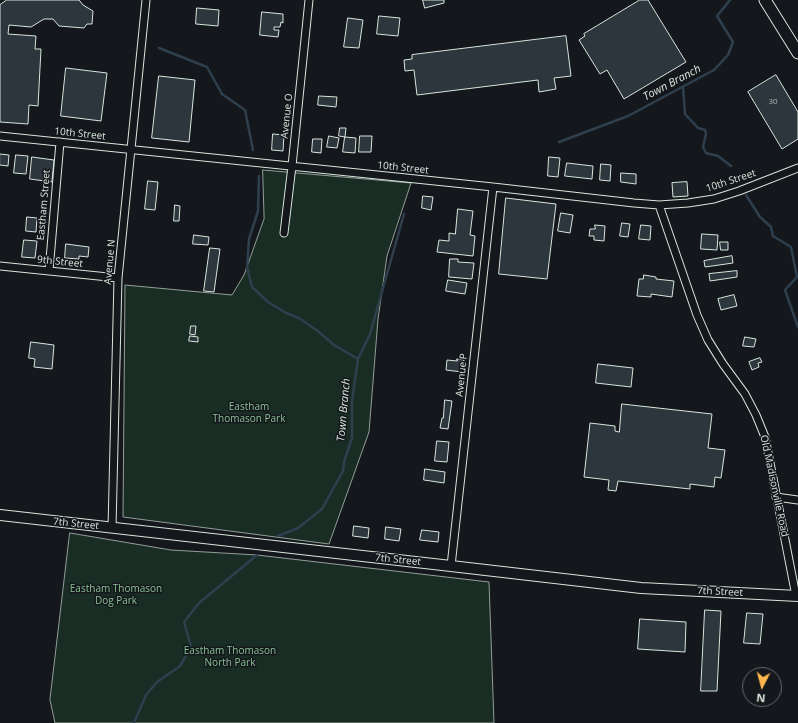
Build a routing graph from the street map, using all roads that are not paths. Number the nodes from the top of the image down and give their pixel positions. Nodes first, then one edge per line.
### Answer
1 (146, 0) edge
2 (309, 0) edge
3 (764, 0) edge
4 (798, 53) edge
5 (0, 136) edge
6 (60, 142) junction
7 (132, 149) junction
8 (292, 166) junction
9 (798, 168) edge
10 (493, 188) junction
11 (659, 204) junction
12 (284, 233) dead end
13 (0, 266) edge
14 (49, 271) junction
15 (118, 278) junction
16 (776, 497) junction
17 (798, 500) edge
18 (0, 515) edge
19 (112, 528) junction
20 (451, 566) junction
21 (797, 596) edge

1 - 7 street, Avenue N
2 - 8 street, Avenue O
3 - 4 main road
5 - 6 street, 10th Street
6 - 7 street, 10th Street
6 - 14 street, Eastham Street
7 - 8 street, 10th Street
7 - 15 street, Avenue N
8 - 10 street, 10th Street
8 - 12 street, Avenue O
9 - 11 street, 10th Street
10 - 11 street, 10th Street
10 - 20 street, Avenue P
11 - 16 street, Old Madisonville Road
13 - 14 street, 9th Street
14 - 15 street, 9th Street
15 - 19 street, Avenue N
16 - 17 street
16 - 21 street, Old Madisonville Road
18 - 19 street, 7th Street
19 - 20 street, 7th Street
20 - 21 street, 7th Street

